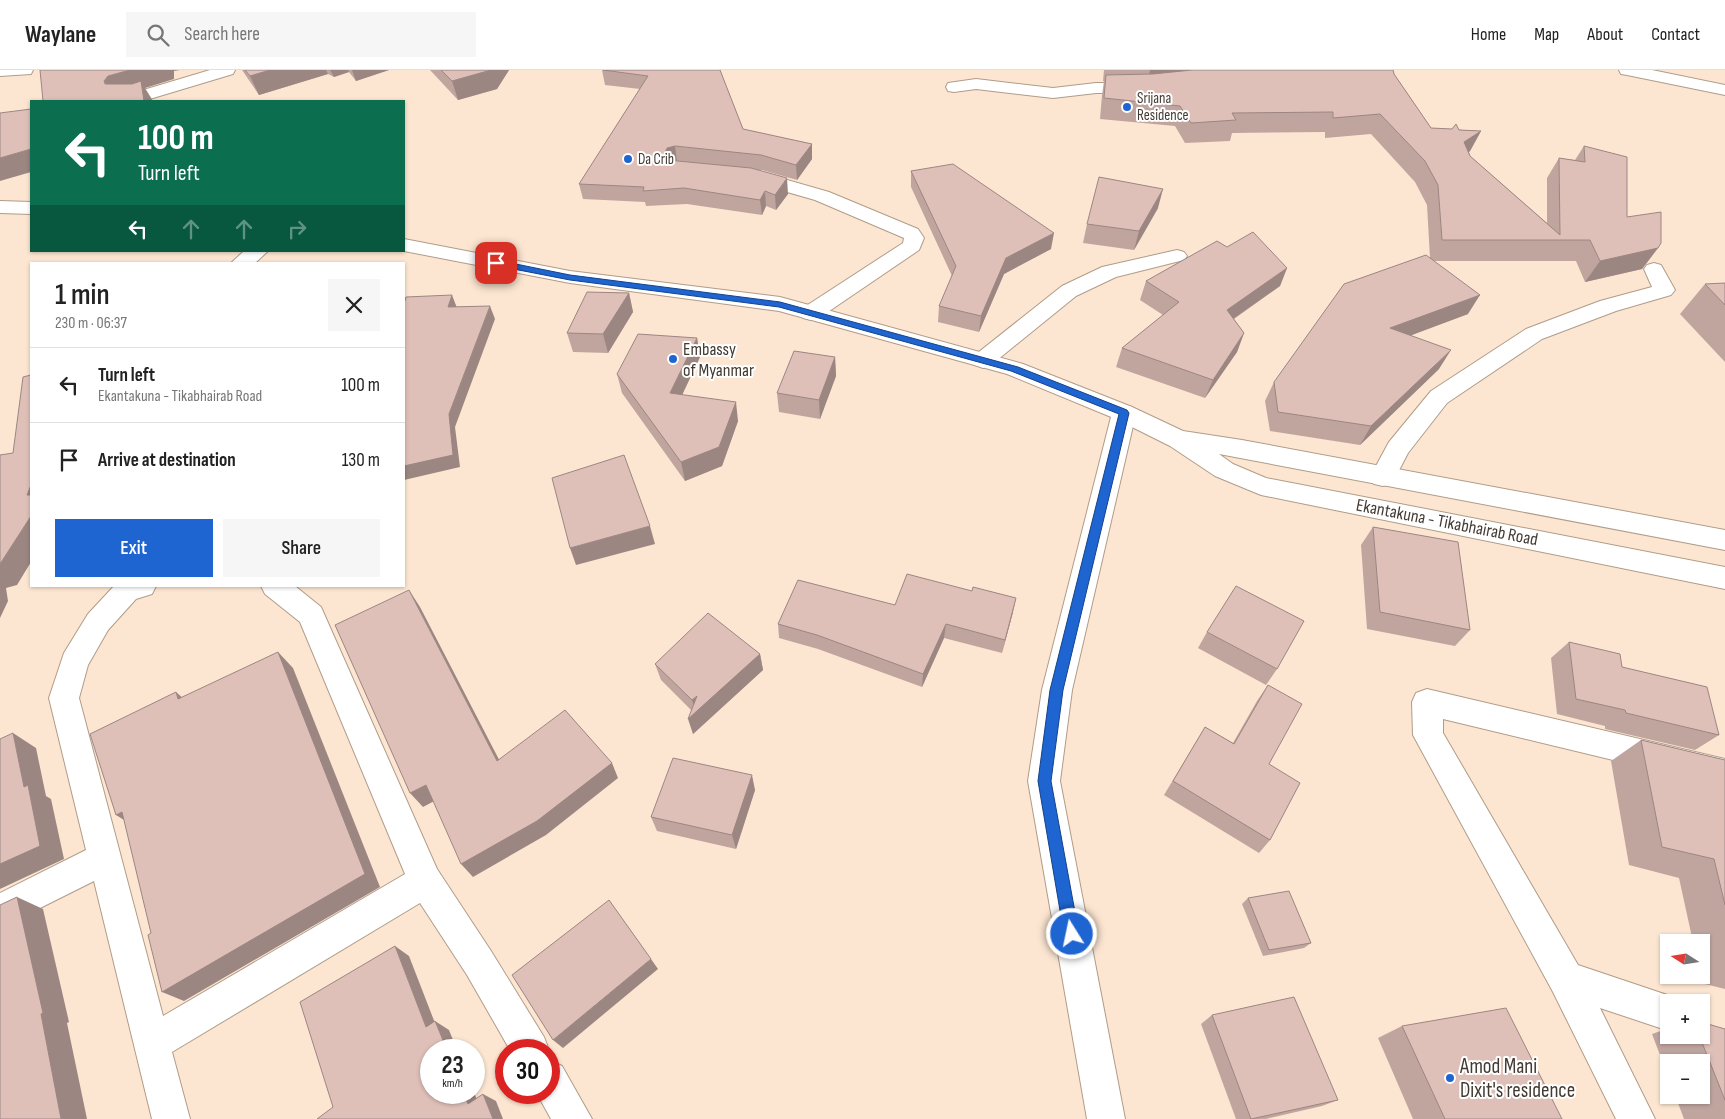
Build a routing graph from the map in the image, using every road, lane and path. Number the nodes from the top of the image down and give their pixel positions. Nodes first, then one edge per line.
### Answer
1 (25, 70) edge
2 (227, 70) edge
3 (1626, 70) edge
4 (0, 71) edge
5 (1157, 86) edge
6 (954, 87) dead end
7 (1725, 90) edge
8 (129, 100) edge
9 (736, 174) edge
10 (0, 207) edge
11 (30, 208) edge
12 (405, 245) edge
13 (257, 252) edge
14 (1177, 256) dead end
15 (243, 262) edge
16 (1654, 269) edge
17 (811, 313) junction
18 (983, 360) junction
19 (1124, 413) junction
20 (1179, 440) junction
21 (1383, 477) junction
22 (1718, 538) edge
23 (1725, 578) edge
24 (131, 587) edge
25 (276, 587) edge
26 (1725, 774) edge
27 (105, 858) junction
28 (425, 881) junction
29 (0, 911) edge
30 (1566, 979) junction
31 (1660, 1010) edge
32 (524, 1039) edge
33 (152, 1043) junction
34 (560, 1097) edge
35 (171, 1119) edge
36 (573, 1119) edge
37 (1106, 1119) edge
38 (1636, 1119) edge

1 - 4 street
2 - 8 street
3 - 7 street
5 - 6 street
9 - 17 street
10 - 11 street
12 - 17 street, Ekantakuna - Tikabhairab Road
13 - 15 street
14 - 18 street
16 - 21 street
17 - 18 street, Ekantakuna - Tikabhairab Road
18 - 19 street, Ekantakuna - Tikabhairab Road
19 - 20 street, Ekantakuna - Tikabhairab Road
19 - 37 street
20 - 21 street, Ekantakuna - Tikabhairab Road
20 - 23 street, Ekantakuna - Tikabhairab Road
21 - 22 street, Ekantakuna - Tikabhairab Road
22 - 23 street
24 - 27 street
25 - 28 street
26 - 30 street
27 - 29 street
27 - 33 street
28 - 32 street
28 - 33 street
30 - 31 street
30 - 38 street
33 - 35 street
34 - 36 street

